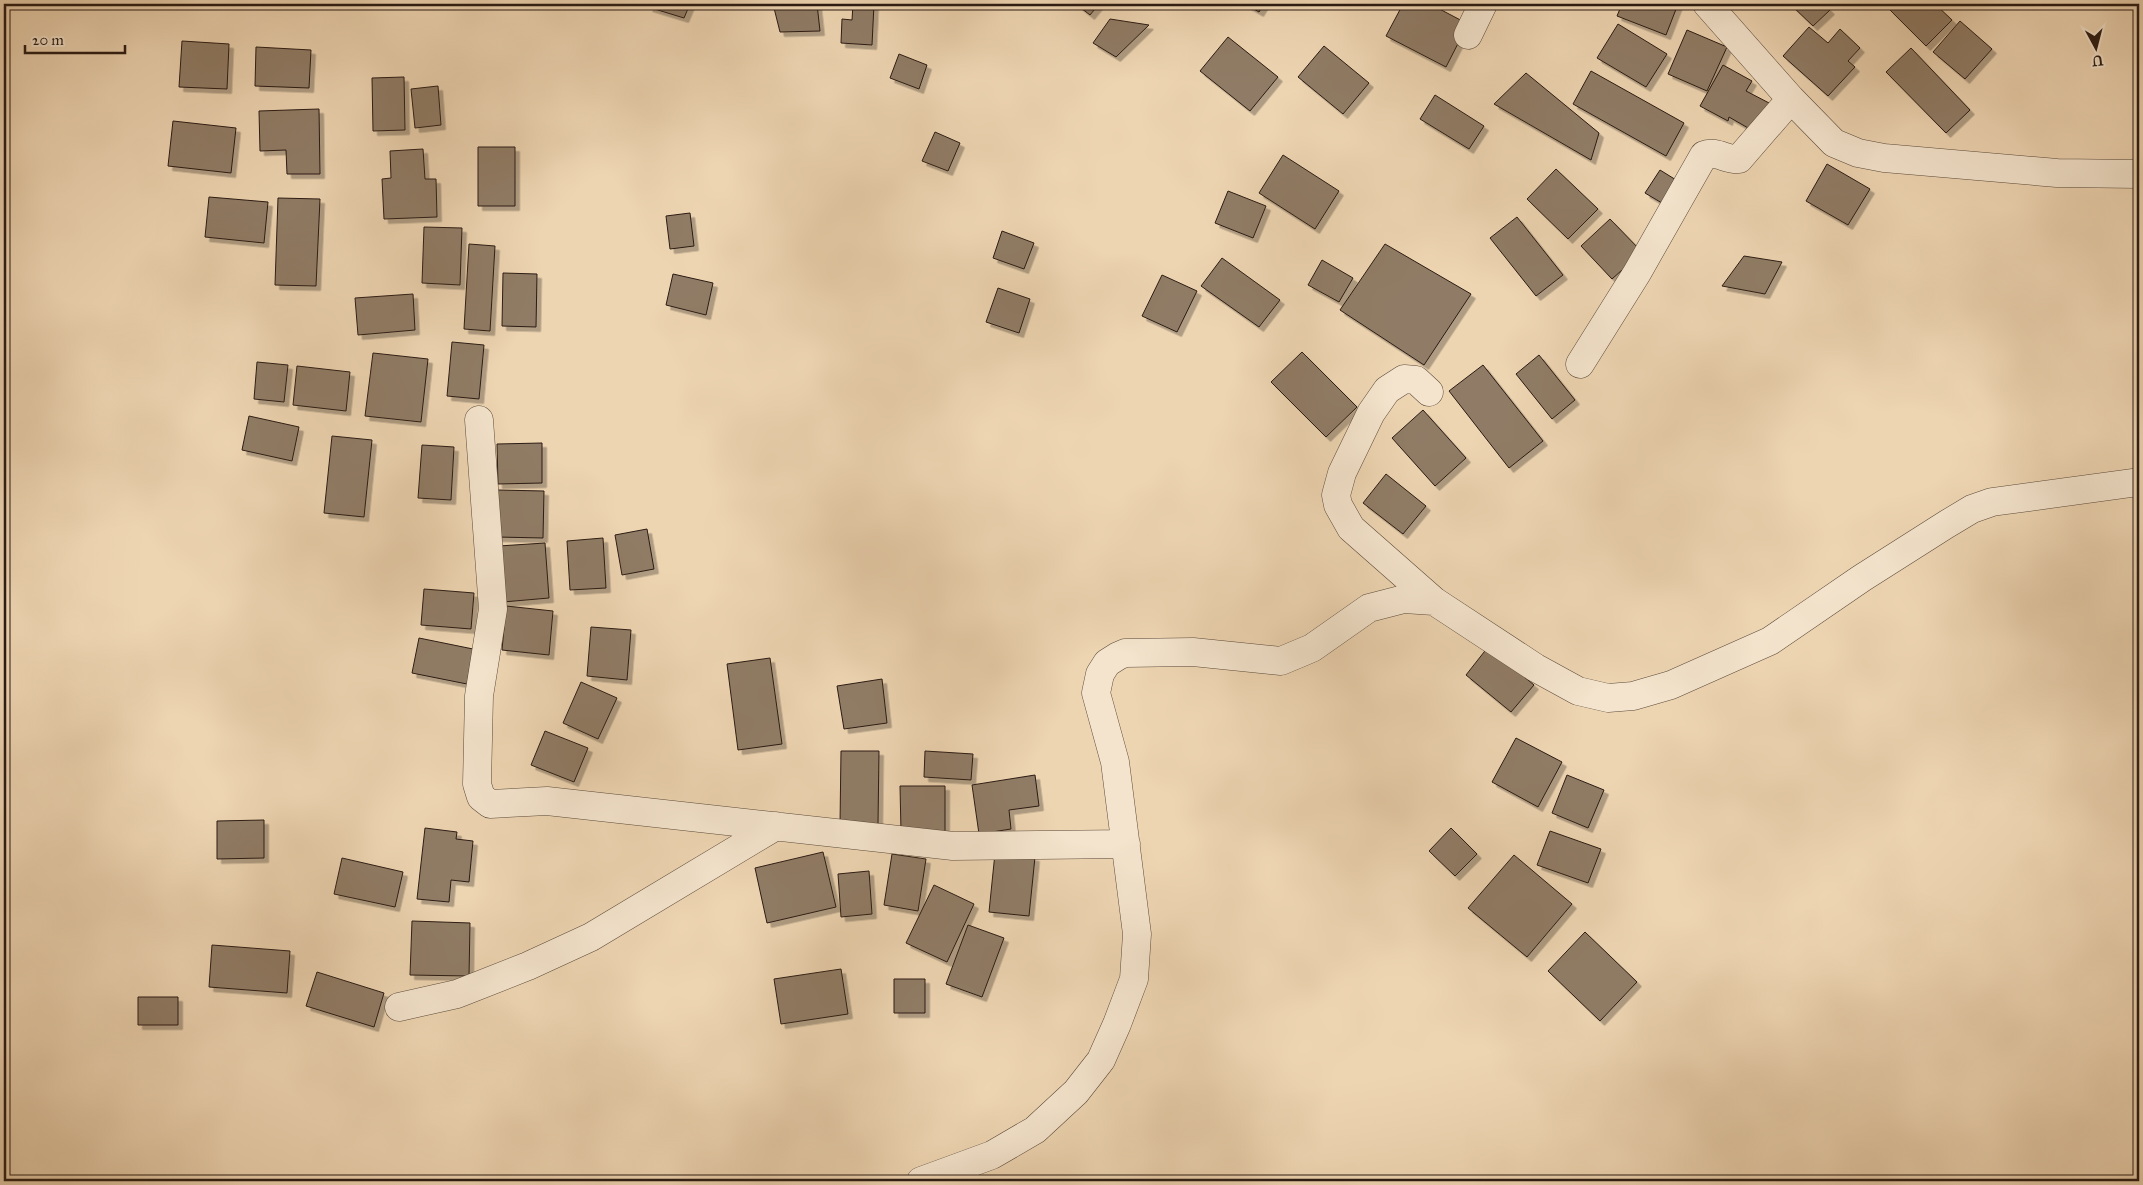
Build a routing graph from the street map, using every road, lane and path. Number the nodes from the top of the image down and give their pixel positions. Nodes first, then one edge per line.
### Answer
1 (1483, 4) edge
2 (1707, 4) edge
3 (1468, 35) dead end
4 (1791, 99) junction
5 (2139, 174) edge
6 (1580, 364) dead end
7 (1429, 392) dead end
8 (479, 420) dead end
9 (2139, 482) edge
10 (1434, 601) junction
11 (776, 826) junction
12 (1126, 844) junction
13 (399, 1006) dead end
14 (921, 1181) edge

1 - 3 street
2 - 4 street
4 - 5 street
4 - 6 street
7 - 10 street
8 - 11 street
9 - 10 street
10 - 12 street
11 - 12 street
11 - 13 street
12 - 14 street

